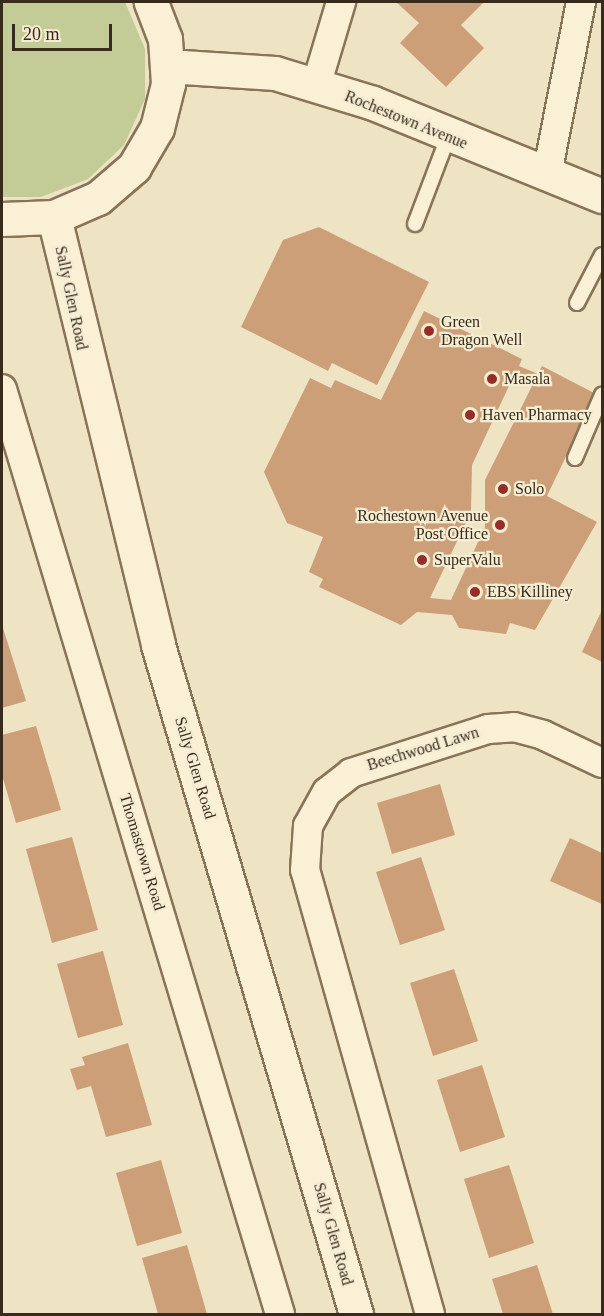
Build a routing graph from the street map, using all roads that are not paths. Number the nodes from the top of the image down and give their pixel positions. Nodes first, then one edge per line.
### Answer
1 (151, 2) edge
2 (341, 2) edge
3 (581, 2) edge
4 (167, 66) junction
5 (316, 86) junction
6 (448, 137) junction
7 (547, 174) junction
8 (603, 196) edge
9 (54, 217) junction
10 (2, 219) edge
11 (415, 224) dead end
12 (603, 255) edge
13 (577, 303) dead end
14 (2, 389) edge
15 (603, 395) edge
16 (575, 458) dead end
17 (603, 763) edge
18 (280, 1314) edge
19 (356, 1314) edge
20 (430, 1314) edge

1 - 4 main road
2 - 5 street
3 - 7 street
4 - 5 main road, Rochestown Avenue
4 - 9 main road
5 - 6 main road, Rochestown Avenue
6 - 7 main road, Rochestown Avenue
6 - 11 lane
7 - 8 main road, Rochestown Avenue
9 - 10 main road
9 - 19 main road, Sally Glen Road
12 - 13 lane
14 - 18 street, Thomastown Road
15 - 16 lane
17 - 20 street, Beechwood Lawn

